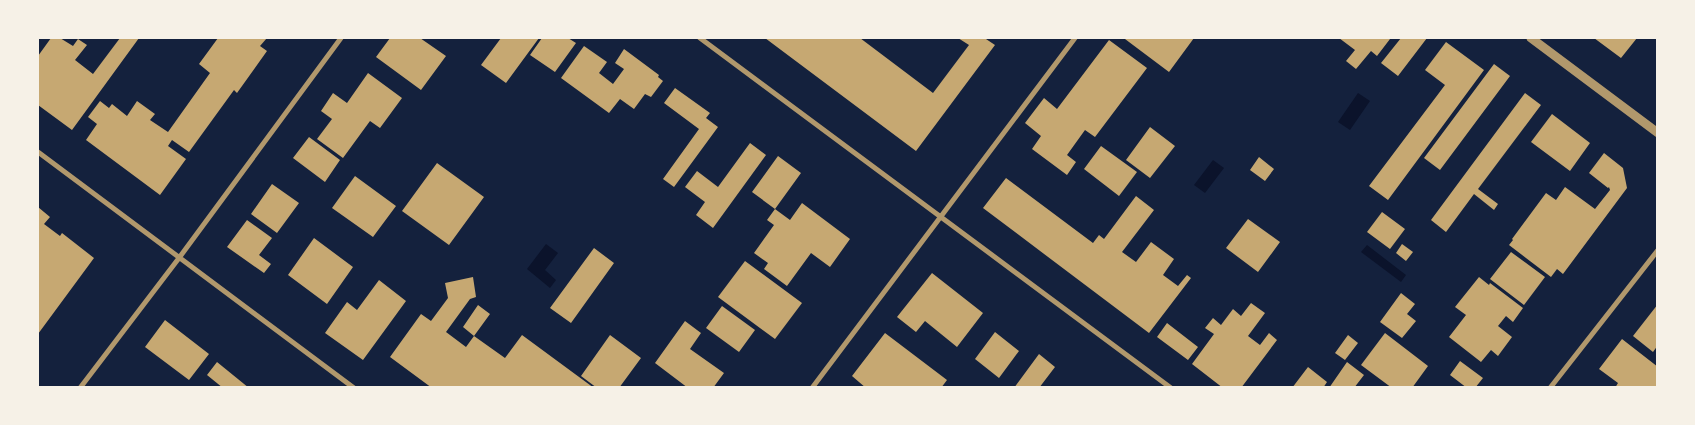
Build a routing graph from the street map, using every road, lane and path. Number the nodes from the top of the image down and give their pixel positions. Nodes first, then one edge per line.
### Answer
1 (341, 38) edge
2 (700, 38) edge
3 (1075, 38) edge
4 (1530, 38) edge
5 (1658, 133) edge
6 (38, 152) edge
7 (942, 216) junction
8 (1658, 250) edge
9 (179, 258) junction
10 (80, 388) edge
11 (354, 388) edge
12 (812, 388) edge
13 (1171, 388) edge
14 (1550, 388) edge

1 - 9 street
2 - 7 street
3 - 7 street
4 - 5 street
6 - 9 street
7 - 12 street
7 - 13 street
8 - 14 street
9 - 10 street
9 - 11 street

